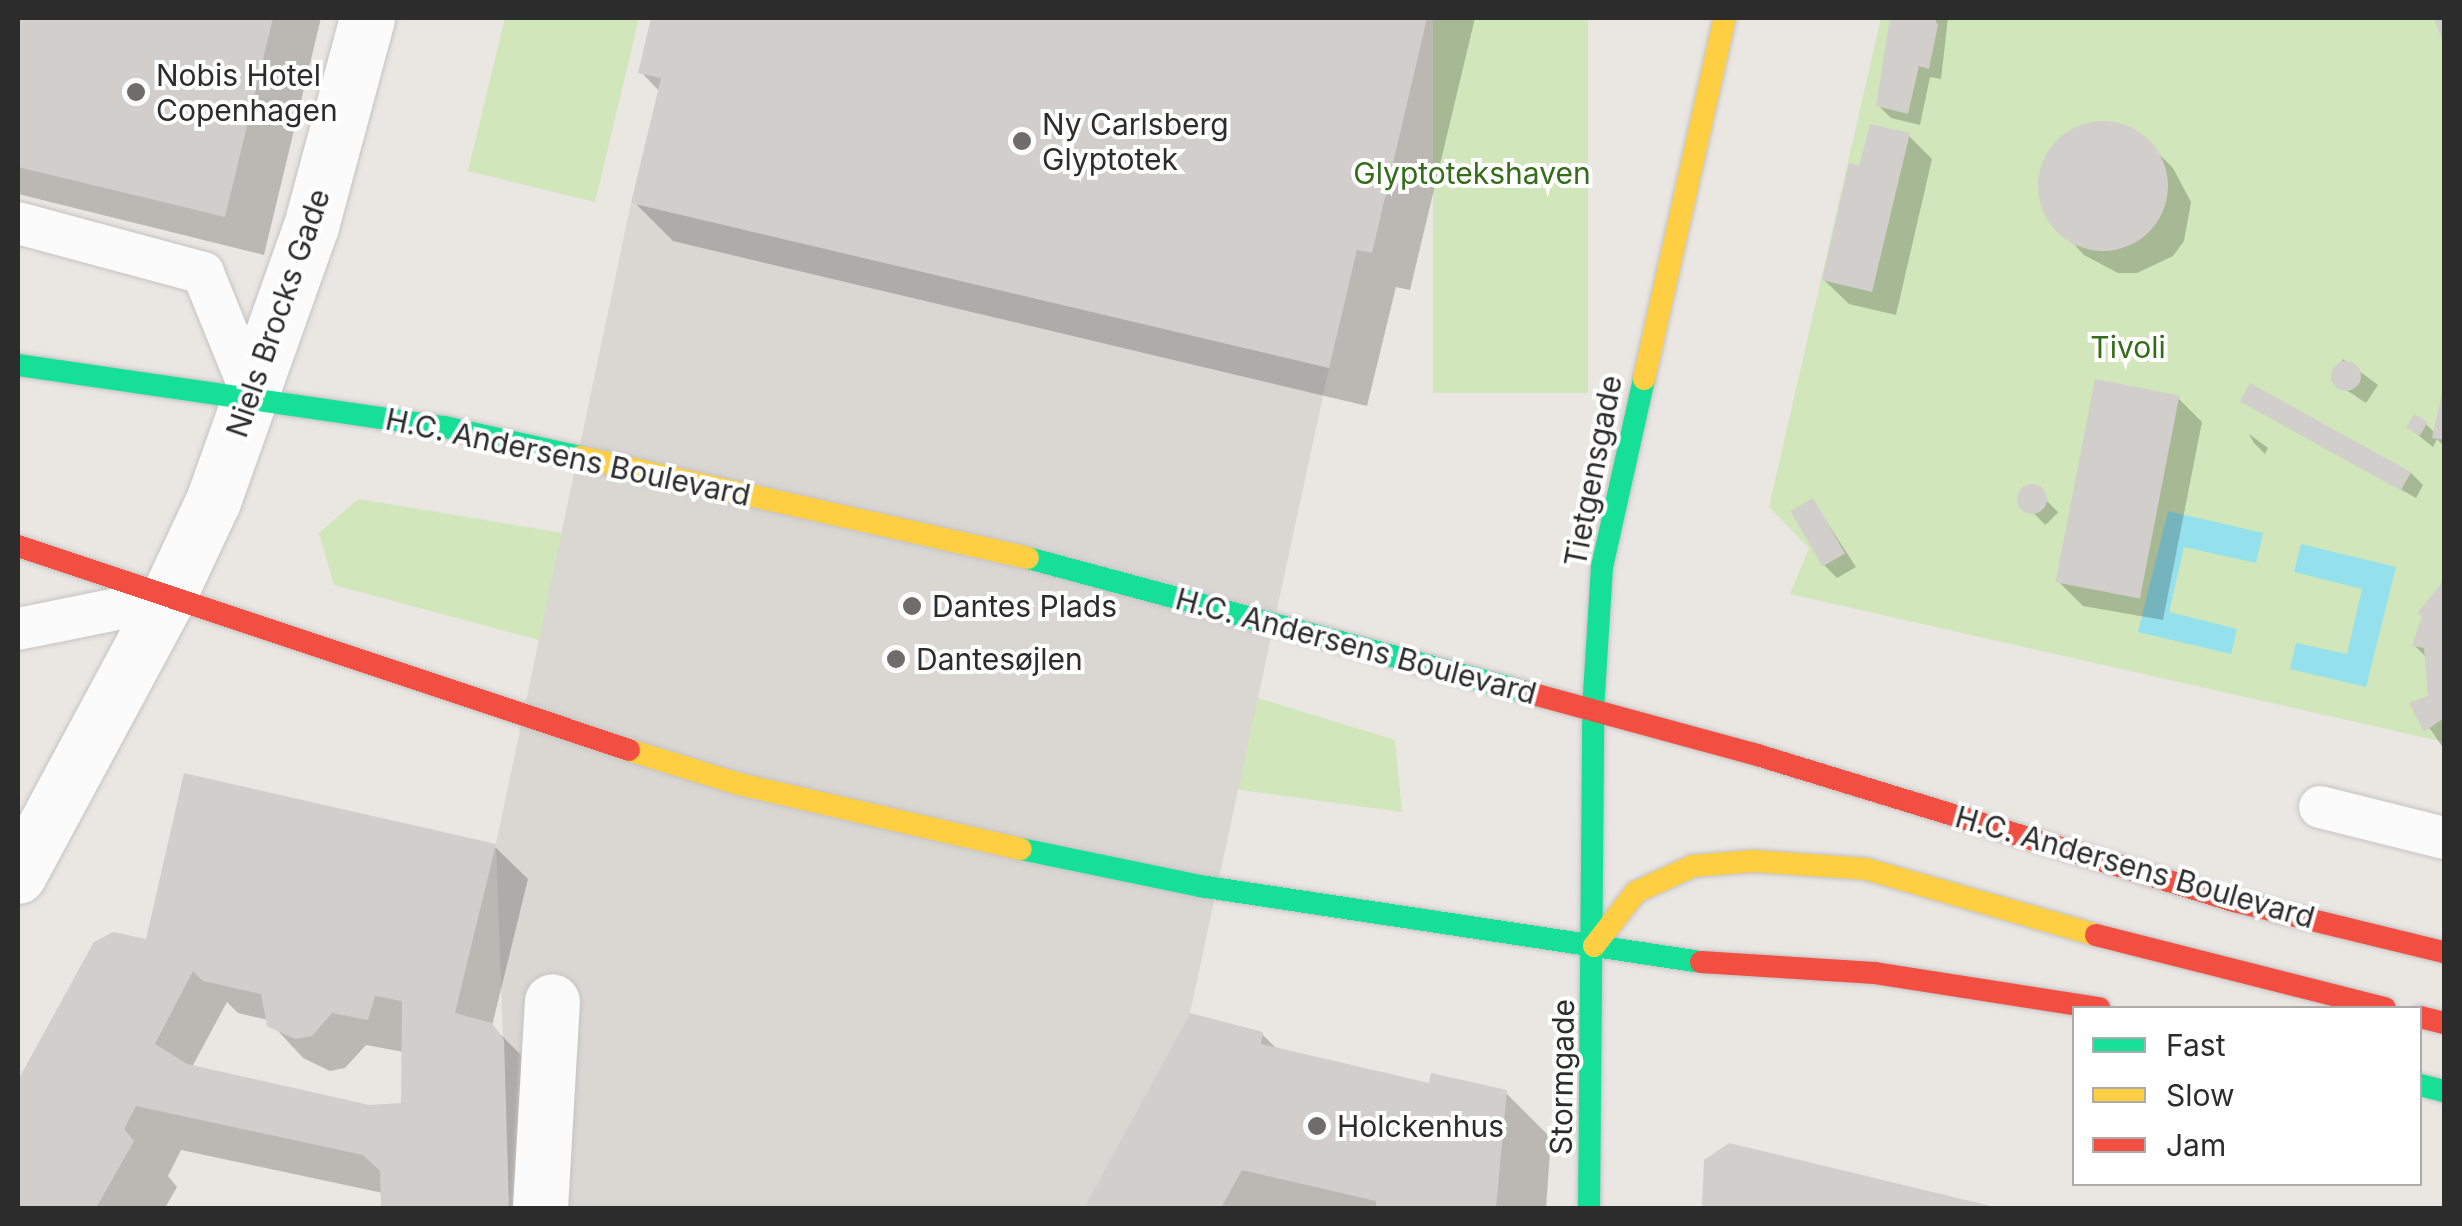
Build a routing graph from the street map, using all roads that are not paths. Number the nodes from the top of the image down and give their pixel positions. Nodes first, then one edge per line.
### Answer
1 (367, 18) edge
2 (1726, 18) edge
3 (18, 223) edge
4 (18, 365) edge
5 (253, 396) junction
6 (18, 546) edge
7 (167, 600) junction
8 (18, 629) edge
9 (1594, 710) junction
10 (2320, 807) dead end
11 (2444, 838) edge
12 (18, 876) edge
13 (1594, 946) junction
14 (2444, 952) edge
15 (552, 1001) dead end
16 (2089, 1006) edge
17 (2377, 1006) edge
18 (540, 1208) edge
19 (1589, 1208) edge

1 - 5 street, Niels Brocks Gade
2 - 9 street, Tietgensgade
3 - 5 lane
4 - 5 street, H.C. Andersens Boulevard
5 - 7 street, Niels Brocks Gade
5 - 9 street, H.C. Andersens Boulevard
6 - 7 street
7 - 8 lane
7 - 12 street, Niels Brocks Gade
7 - 13 street
9 - 13 street, Tietgensgade
9 - 14 street, H.C. Andersens Boulevard
10 - 11 lane
13 - 16 street
13 - 17 street
13 - 19 street, Stormgade
15 - 18 street

